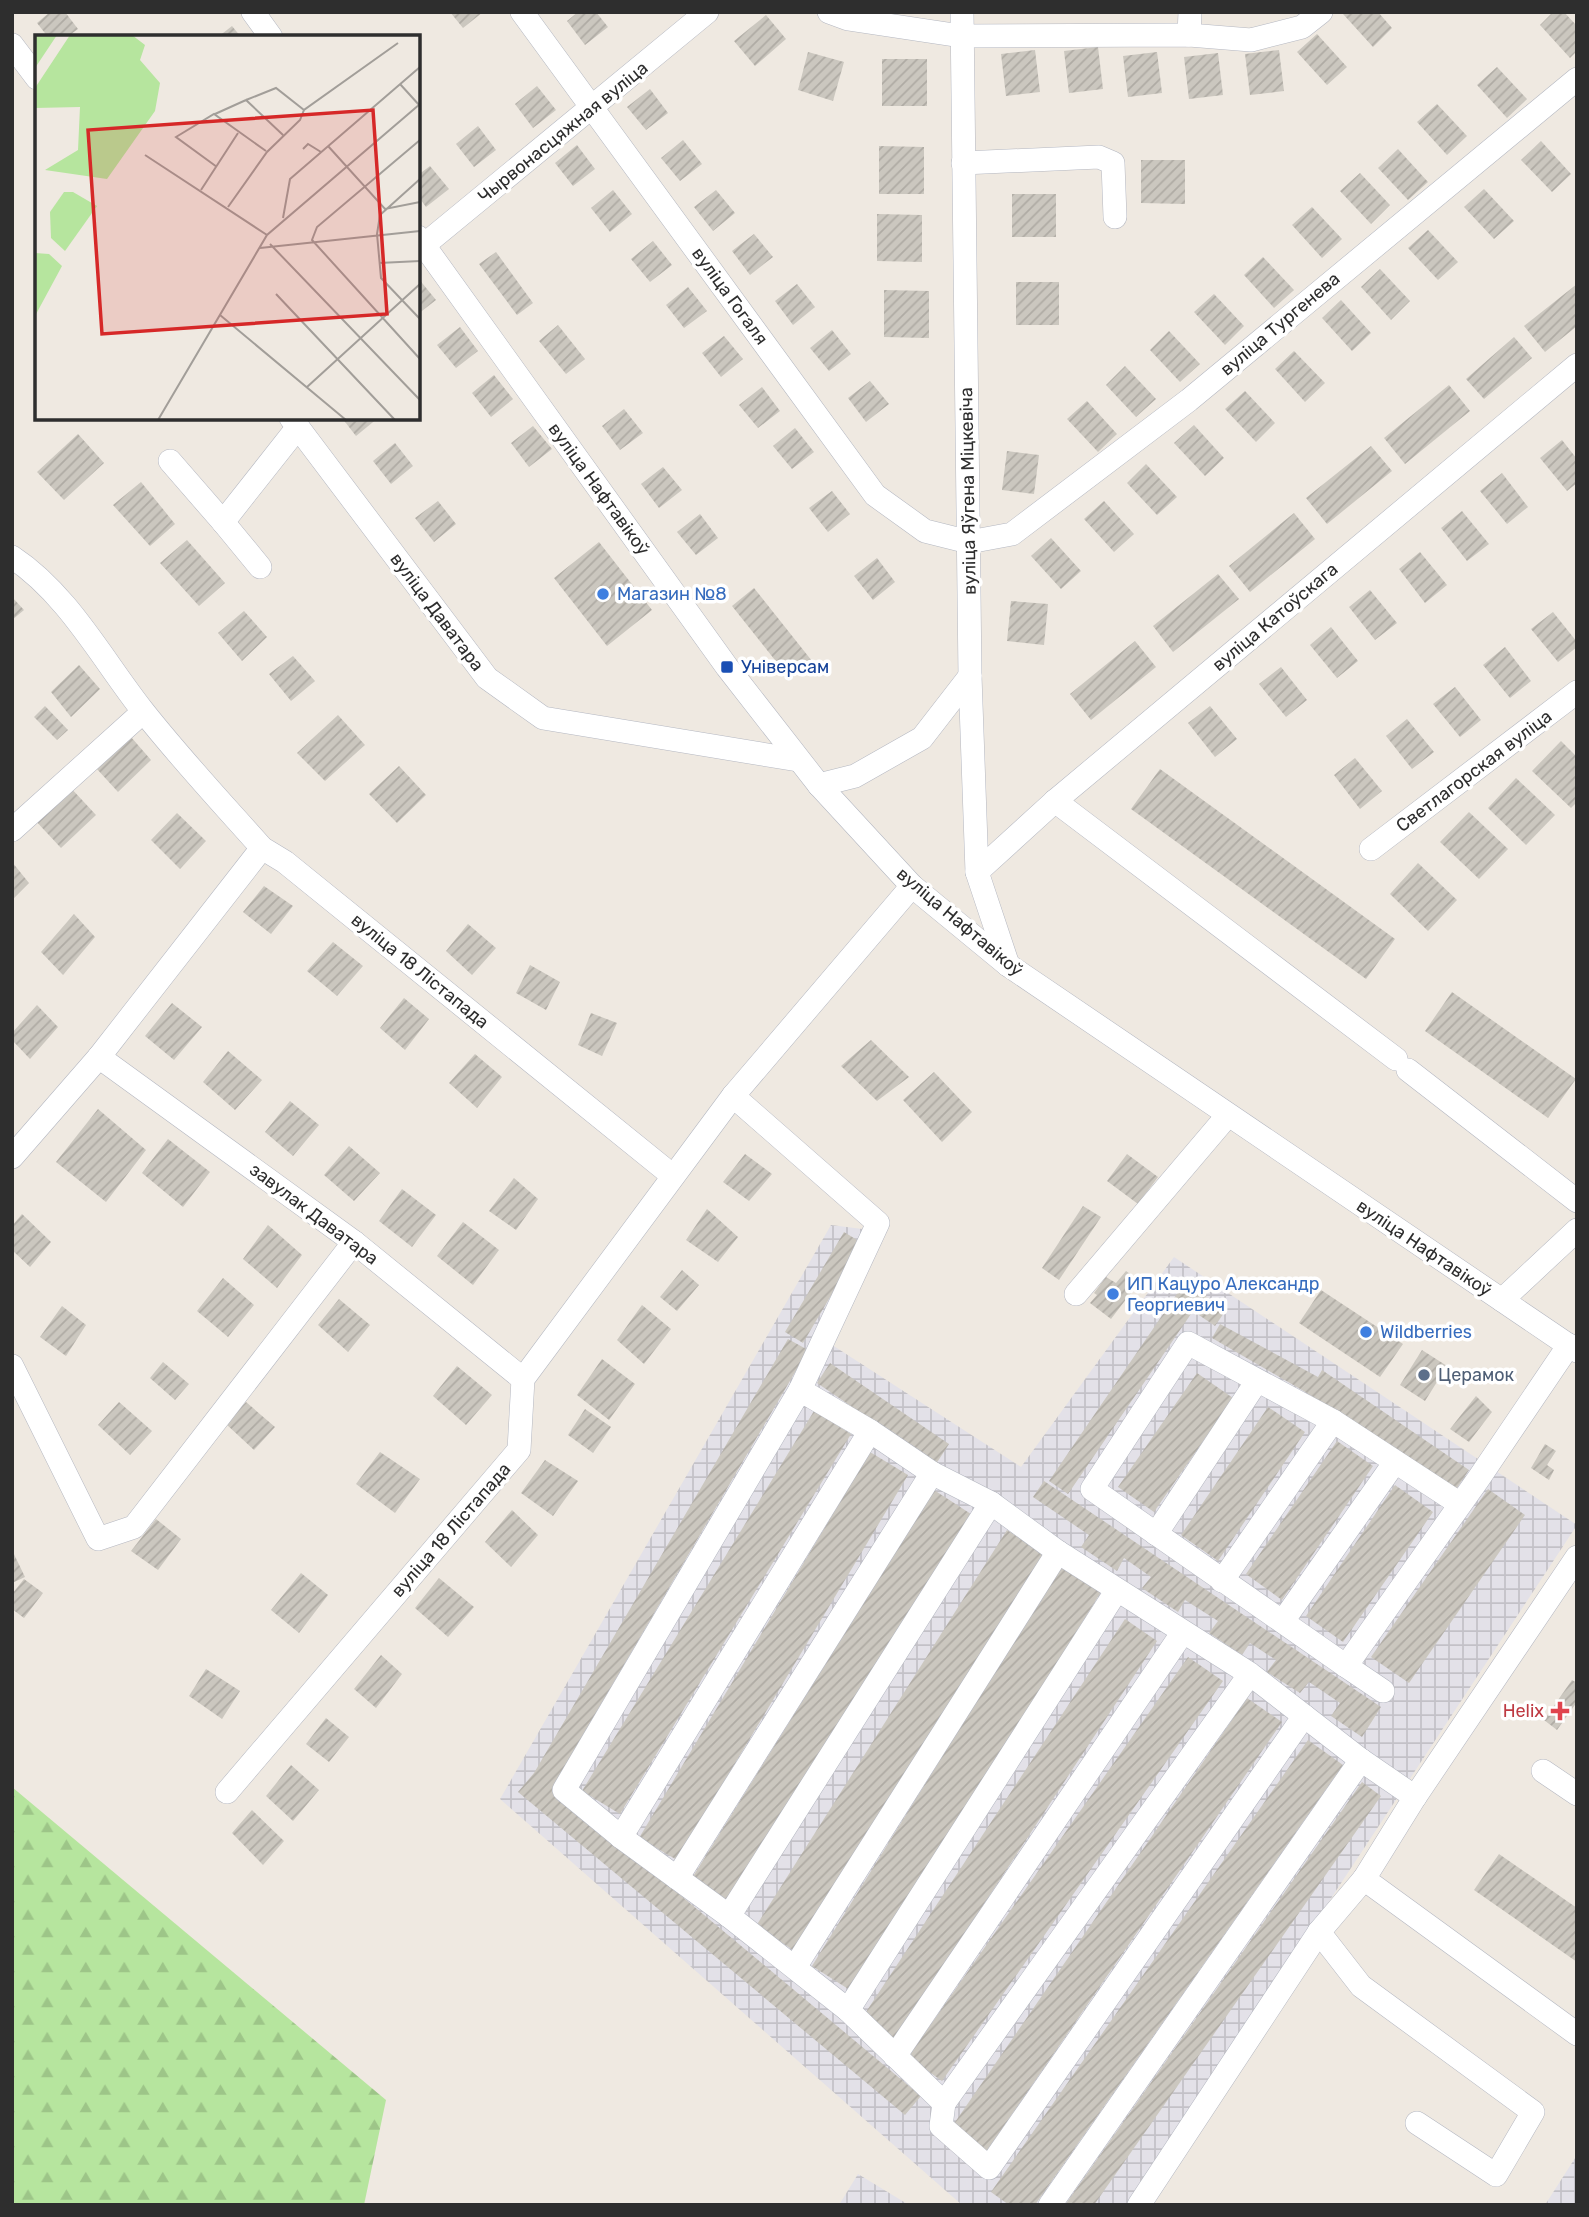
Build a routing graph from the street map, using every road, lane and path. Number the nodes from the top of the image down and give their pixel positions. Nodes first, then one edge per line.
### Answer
1 (253, 12) edge
2 (522, 12) edge
3 (707, 12) edge
4 (829, 12) edge
5 (961, 12) edge
6 (1189, 12) edge
7 (1321, 12) edge
8 (270, 35) edge
9 (1189, 35) junction
10 (961, 36) junction
11 (12, 45) edge
12 (35, 75) edge
13 (1577, 79) edge
14 (593, 108) junction
15 (963, 163) junction
16 (1115, 217) dead end
17 (420, 244) edge
18 (1577, 365) edge
19 (295, 423) edge
20 (170, 461) dead end
21 (223, 522) junction
22 (969, 542) junction
23 (12, 557) edge
24 (260, 567) dead end
25 (970, 676) junction
26 (1577, 692) edge
27 (144, 712) junction
28 (798, 760) junction
29 (819, 785) junction
30 (1055, 801) junction
31 (12, 830) edge
32 (262, 848) junction
33 (1371, 849) dead end
34 (977, 872) junction
35 (912, 887) junction
36 (1008, 965) junction
37 (99, 1056) junction
38 (733, 1096) junction
39 (1228, 1115) junction
40 (12, 1157) edge
41 (673, 1176) junction
42 (1577, 1200) edge
43 (1577, 1230) edge
44 (354, 1242) junction
45 (1076, 1294) dead end
46 (1502, 1300) junction
47 (1573, 1348) edge
48 (12, 1366) edge
49 (523, 1379) junction
50 (1257, 1381) junction
51 (800, 1390) junction
52 (1333, 1421) junction
53 (870, 1430) junction
54 (1395, 1462) junction
55 (932, 1473) junction
56 (991, 1503) junction
57 (1460, 1504) junction
58 (1156, 1534) junction
59 (1058, 1552) junction
60 (1577, 1557) edge
61 (1222, 1581) junction
62 (1569, 1588) edge
63 (1118, 1590) junction
64 (1283, 1621) junction
65 (1183, 1632) junction
66 (1346, 1666) junction
67 (1250, 1674) junction
68 (1383, 1691) dead end
69 (1304, 1716) junction
70 (1361, 1760) junction
71 (1543, 1771) dead end
72 (227, 1792) dead end
73 (1577, 1794) edge
74 (1415, 1797) junction
75 (621, 1837) junction
76 (677, 1878) junction
77 (1364, 1879) junction
78 (729, 1916) junction
79 (1319, 1932) junction
80 (795, 1967) junction
81 (848, 2010) junction
82 (1577, 2034) edge
83 (895, 2056) junction
84 (944, 2103) junction
85 (1416, 2123) dead end
86 (1049, 2205) edge
87 (1139, 2205) edge

1 - 8 street
2 - 14 street, вуліца Гогаля
3 - 14 street, Чырвонасцяжная вуліца
4 - 10 street
5 - 10 street, вуліца Яўгена Міцкевіча
6 - 9 street
7 - 9 street
9 - 10 street
10 - 15 street, вуліца Яўгена Міцкевіча
11 - 12 street
13 - 22 street, вуліца Тургенева
14 - 17 street, Чырвонасцяжная вуліца
14 - 22 street, вуліца Гогаля
15 - 16 street
15 - 22 street, вуліца Яўгена Міцкевіча
17 - 28 street, вуліца Нафтавікоў
18 - 30 street, вуліца Катоўскага
19 - 21 street
19 - 28 street, вуліца Даватара
20 - 21 street
21 - 24 street
22 - 25 street, вуліца Яўгена Міцкевіча
23 - 27 street, вуліца 18 Лістапада
25 - 29 street
25 - 34 street, вуліца Яўгена Міцкевіча
26 - 33 street, Светлагорская вуліца
27 - 31 street
27 - 32 street, вуліца 18 Лістапада
28 - 29 street, вуліца Нафтавікоў
29 - 35 street, вуліца Нафтавікоў
30 - 34 street, вуліца Катоўскага
30 - 42 street
32 - 37 street
32 - 41 street, вуліца 18 Лістапада
34 - 36 street, вуліца Яўгена Міцкевіча
35 - 36 street, вуліца Нафтавікоў
35 - 38 street
36 - 39 street, вуліца Нафтавікоў
37 - 40 street
37 - 44 street, завулак Даватара
38 - 41 street
38 - 51 street
39 - 45 street
39 - 46 street, вуліца Нафтавікоў
41 - 49 street
43 - 46 street
44 - 48 street
44 - 49 street, завулак Даватара
46 - 47 street, вуліца Нафтавікоў
47 - 57 street
49 - 72 street, вуліца 18 Лістапада
50 - 52 street
50 - 58 street
50 - 58 street
51 - 53 street
51 - 75 street
52 - 54 street
52 - 61 street
53 - 55 street
53 - 75 street
54 - 57 street
54 - 64 street
55 - 56 street
55 - 76 street
56 - 59 street
56 - 78 street
57 - 66 street
58 - 61 street
59 - 63 street
59 - 80 street
60 - 62 street
61 - 64 street
62 - 74 street
63 - 65 street
63 - 81 street
64 - 66 street
65 - 67 street
65 - 83 street
66 - 68 street
67 - 69 street
67 - 84 street
69 - 70 street
69 - 84 street
70 - 74 street
70 - 86 street
71 - 73 street
74 - 77 street
75 - 76 street
76 - 78 street
77 - 79 street
77 - 82 street
78 - 80 street
79 - 85 street
79 - 87 street
80 - 81 street
81 - 83 street
83 - 84 street

